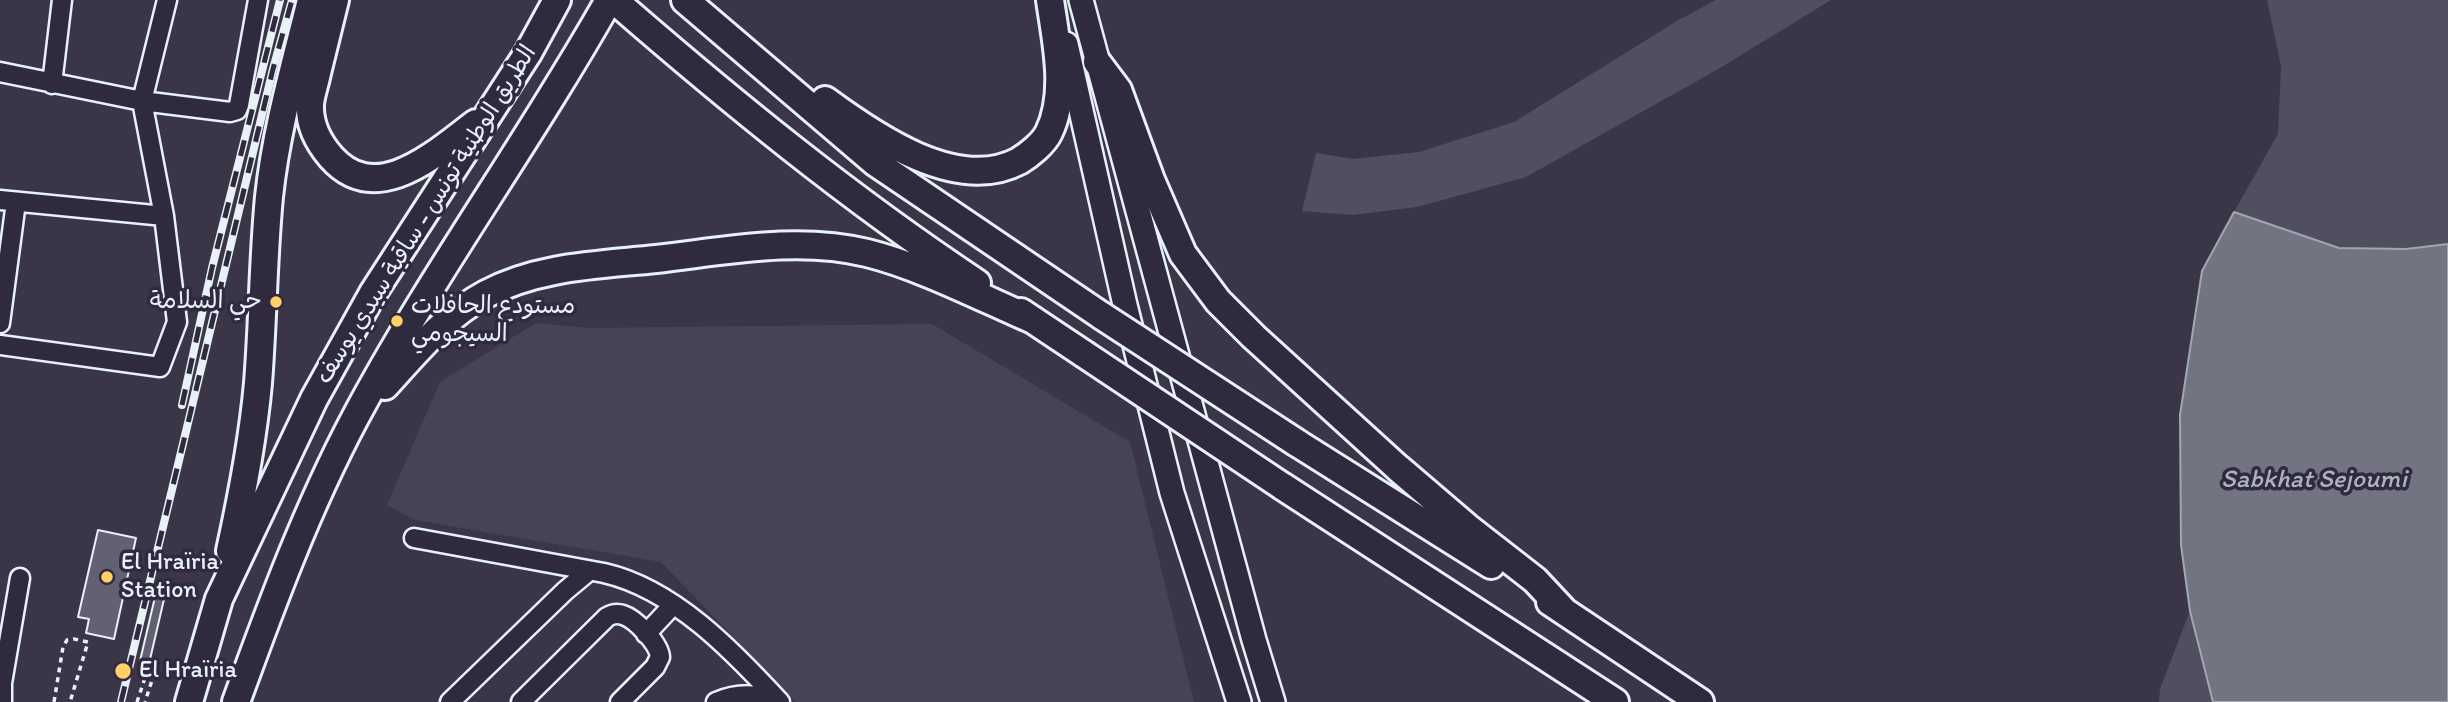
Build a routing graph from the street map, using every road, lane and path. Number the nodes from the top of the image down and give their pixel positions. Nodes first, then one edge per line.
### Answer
1 (62, 0) edge
2 (167, 0) edge
3 (258, 0) edge
4 (312, 0) edge
5 (335, 0) edge
6 (556, 0) edge
7 (608, 0) edge
8 (614, 0) edge
9 (685, 0) edge
10 (1050, 0) edge
11 (1056, 0) edge
12 (1082, 0) edge
13 (739, 47) junction
14 (1097, 62) junction
15 (0, 72) edge
16 (52, 84) junction
17 (142, 101) junction
18 (491, 112) junction
19 (8, 201) edge
20 (164, 216) junction
21 (1033, 320) junction
22 (0, 323) edge
23 (0, 345) edge
24 (354, 421) junction
25 (414, 538) dead end
26 (589, 571) junction
27 (20, 578) dead end
28 (219, 599) junction
29 (673, 605) junction
30 (1470, 607) junction
31 (1563, 610) junction
32 (646, 634) junction
33 (2, 702) edge
34 (54, 702) edge
35 (70, 702) edge
36 (137, 702) edge
37 (145, 702) edge
38 (189, 702) edge
39 (236, 702) edge
40 (450, 702) edge
41 (521, 702) edge
42 (620, 702) edge
43 (716, 702) edge
44 (779, 702) edge
45 (1239, 702) edge
46 (1273, 702) edge
47 (1582, 702) edge
48 (1615, 702) edge
49 (1700, 702) edge

1 - 16 street
2 - 17 street
3 - 17 street
4 - 28 highway
5 - 18 highway
6 - 18 highway, الطريق الوطنية تونس - ساقية سيدي يوسف
7 - 24 highway, الطريق الوطنية تونس - ساقية سيدي يوسف
8 - 21 highway
9 - 13 highway
10 - 13 highway
11 - 45 main road
12 - 14 main road
13 - 31 highway, bridge
14 - 31 highway
14 - 46 main road
15 - 16 street
16 - 17 street
17 - 20 street
18 - 28 highway, الطريق الوطنية تونس - ساقية سيدي يوسف
19 - 20 street
19 - 22 street
20 - 23 street
21 - 24 highway
21 - 30 highway, bridge
24 - 39 highway, الطريق الوطنية تونس - ساقية سيدي يوسف
25 - 26 street
26 - 29 street
26 - 40 street
27 - 33 street
28 - 38 highway, الطريق الوطنية تونس - ساقية سيدي يوسف
29 - 32 street
29 - 44 street
30 - 47 highway
30 - 48 highway
31 - 49 highway
32 - 41 street
32 - 42 street
34 - 35 path
36 - 37 path
43 - 44 street

